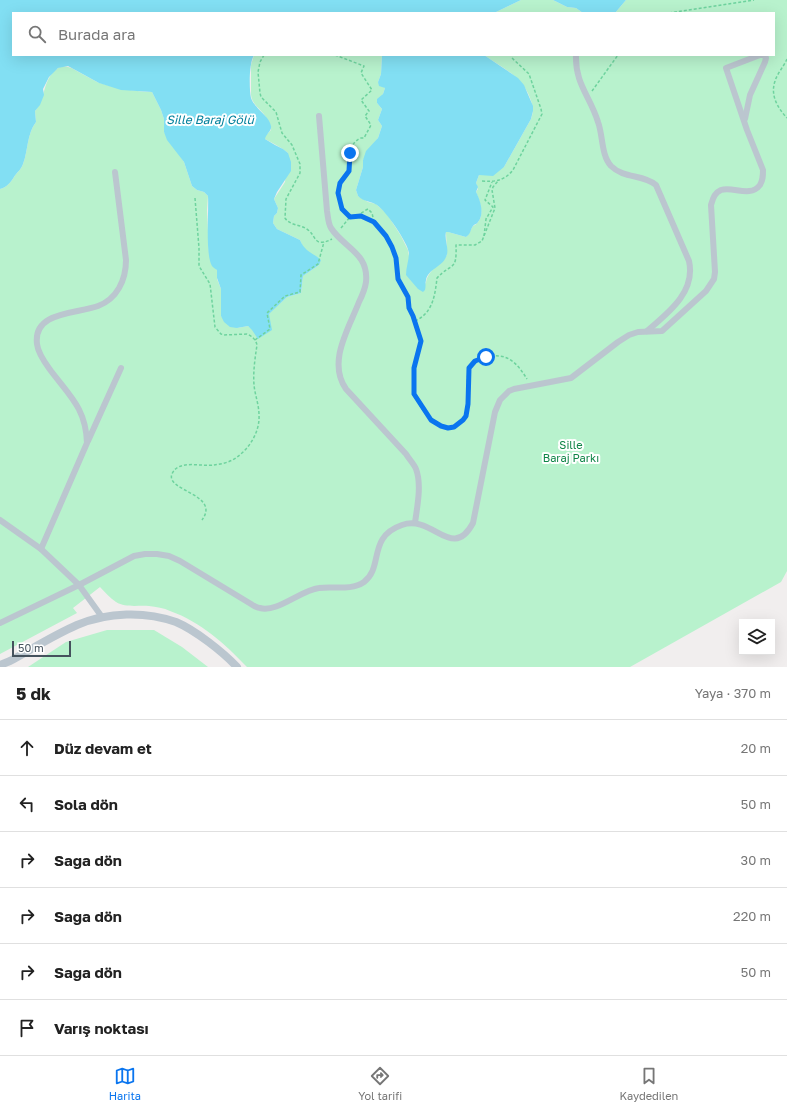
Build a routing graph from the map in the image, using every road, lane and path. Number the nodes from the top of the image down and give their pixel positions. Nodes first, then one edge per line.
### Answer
1 (754, 0) edge
2 (676, 12) edge
3 (263, 56) edge
4 (339, 56) edge
5 (512, 56) edge
6 (576, 56) edge
7 (617, 56) edge
8 (758, 56) edge
9 (765, 56) edge
10 (787, 59) edge
11 (586, 98) junction
12 (319, 116) dead end
13 (787, 118) edge
14 (745, 121) junction
15 (115, 172) dead end
16 (482, 181) dead end
17 (498, 181) junction
18 (492, 182) junction
19 (195, 198) dead end
20 (350, 217) junction
21 (356, 217) junction
22 (374, 222) junction
23 (336, 234) junction
24 (484, 238) junction
25 (324, 242) junction
26 (415, 321) junction
27 (647, 332) junction
28 (255, 340) junction
29 (122, 368) dead end
30 (531, 386) junction
31 (87, 443) junction
32 (0, 520) edge
33 (202, 520) dead end
34 (415, 523) junction
35 (41, 549) junction
36 (79, 585) junction
37 (102, 617) junction
38 (0, 623) edge
39 (0, 665) edge
40 (237, 667) edge

1 - 2 path
3 - 25 path
4 - 20 path
5 - 17 path
6 - 11 street
7 - 11 path
8 - 14 street
9 - 14 street
10 - 13 path
11 - 27 street
12 - 23 street
14 - 27 street
15 - 31 street
16 - 18 path
17 - 18 path
17 - 24 path
18 - 24 path
19 - 28 path
20 - 21 path
20 - 23 path
21 - 22 path
21 - 22 path
22 - 26 path
23 - 25 path
23 - 34 street
24 - 26 path
25 - 28 path
26 - 30 path
27 - 30 street
28 - 33 path
29 - 31 street
30 - 34 street
31 - 35 street
32 - 35 street
34 - 36 street
35 - 36 street
36 - 37 street
36 - 38 street
37 - 39 street
37 - 40 street

